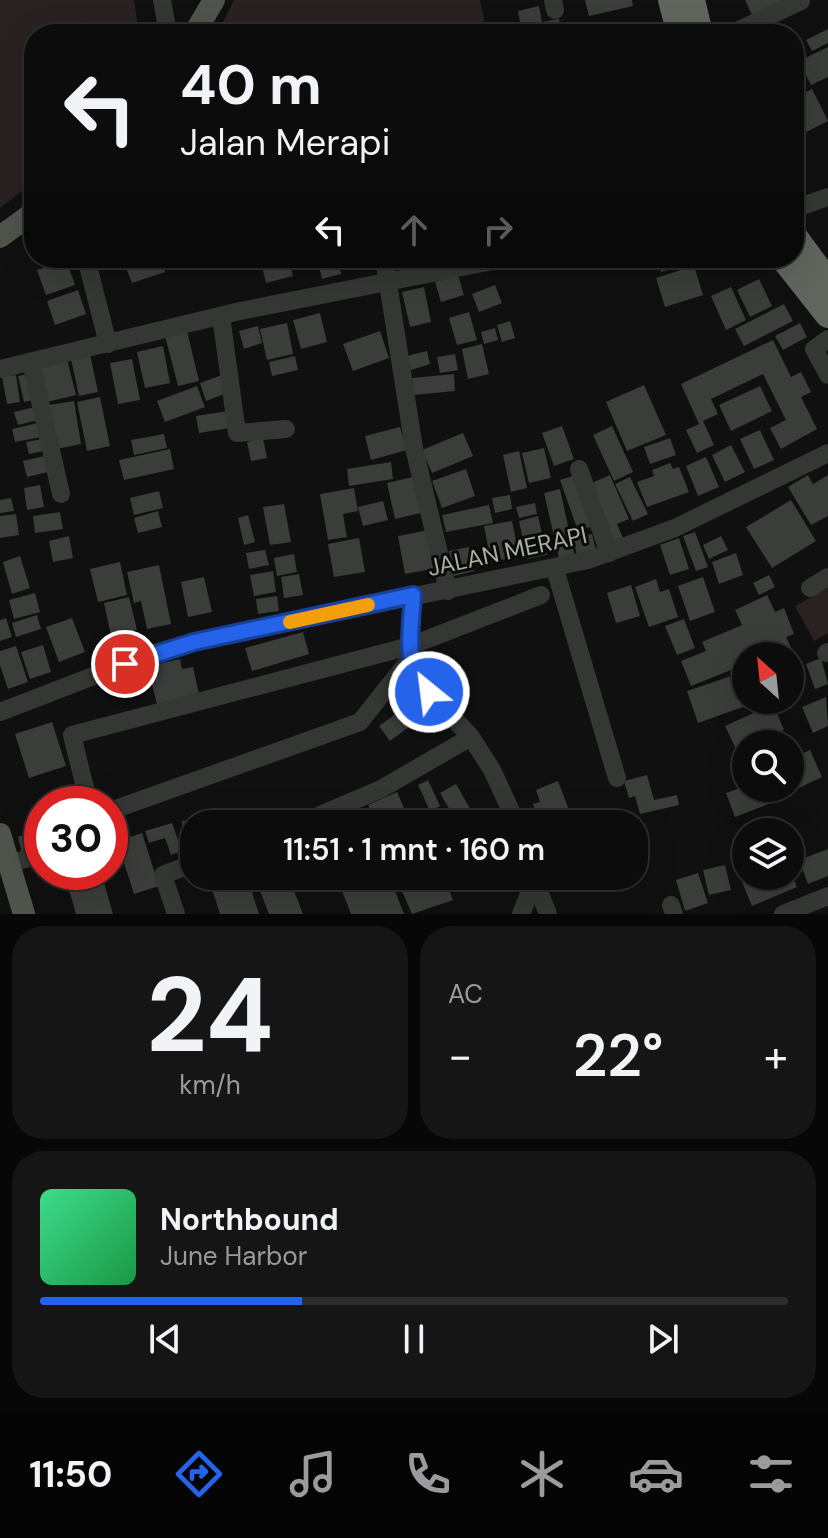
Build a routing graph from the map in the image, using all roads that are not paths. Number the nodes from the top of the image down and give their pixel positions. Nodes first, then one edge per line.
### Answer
1 (162, 0) edge
2 (214, 0) edge
3 (671, 0) edge
4 (692, 0) edge
5 (801, 1) edge
6 (166, 24) edge
7 (200, 24) edge
8 (677, 24) edge
9 (698, 24) edge
10 (752, 24) edge
11 (828, 197) edge
12 (804, 205) edge
13 (24, 219) edge
14 (0, 237) edge
15 (804, 250) edge
16 (89, 268) edge
17 (386, 268) edge
18 (456, 268) edge
19 (791, 268) edge
20 (388, 281) junction
21 (828, 282) edge
22 (828, 315) edge
23 (221, 316) junction
24 (828, 339) edge
25 (108, 344) junction
26 (31, 362) junction
27 (0, 369) edge
28 (828, 375) edge
29 (286, 429) dead end
30 (828, 453) edge
31 (579, 469) dead end
32 (61, 494) dead end
33 (609, 553) junction
34 (555, 569) junction
35 (828, 577) edge
36 (810, 588) dead end
37 (448, 591) junction
38 (413, 595) junction
39 (541, 595) dead end
40 (410, 653) junction
41 (0, 712) edge
42 (471, 737) junction
43 (617, 778) dead end
44 (85, 786) edge
45 (128, 805) edge
46 (332, 810) edge
47 (511, 810) edge
48 (0, 834) edge
49 (180, 868) edge
50 (9, 881) edge
51 (530, 890) edge
52 (538, 890) edge
53 (828, 896) edge
54 (24, 914) edge
55 (176, 914) edge
56 (521, 914) edge
57 (548, 914) edge
58 (783, 914) edge

1 - 6 street
2 - 7 main road
3 - 8 highway
4 - 9 highway
5 - 10 street
11 - 12 street
13 - 14 main road
15 - 21 highway
16 - 25 street
17 - 20 street
18 - 20 street
19 - 22 highway
20 - 23 street
20 - 37 street
23 - 25 street
23 - 29 street
24 - 28 street
25 - 26 street
26 - 27 street
26 - 32 street
30 - 33 street, JALAN MERAPI
31 - 33 street
33 - 34 street, JALAN MERAPI
34 - 37 street, JALAN MERAPI
34 - 43 street
35 - 36 street
37 - 38 street, JALAN MERAPI
38 - 40 street
38 - 41 street, JALAN MERAPI
39 - 40 street
40 - 42 street
40 - 44 street
40 - 45 street
42 - 46 street
42 - 47 street
48 - 50 main road
49 - 55 street
50 - 54 main road
51 - 56 street
52 - 57 street
53 - 58 street

